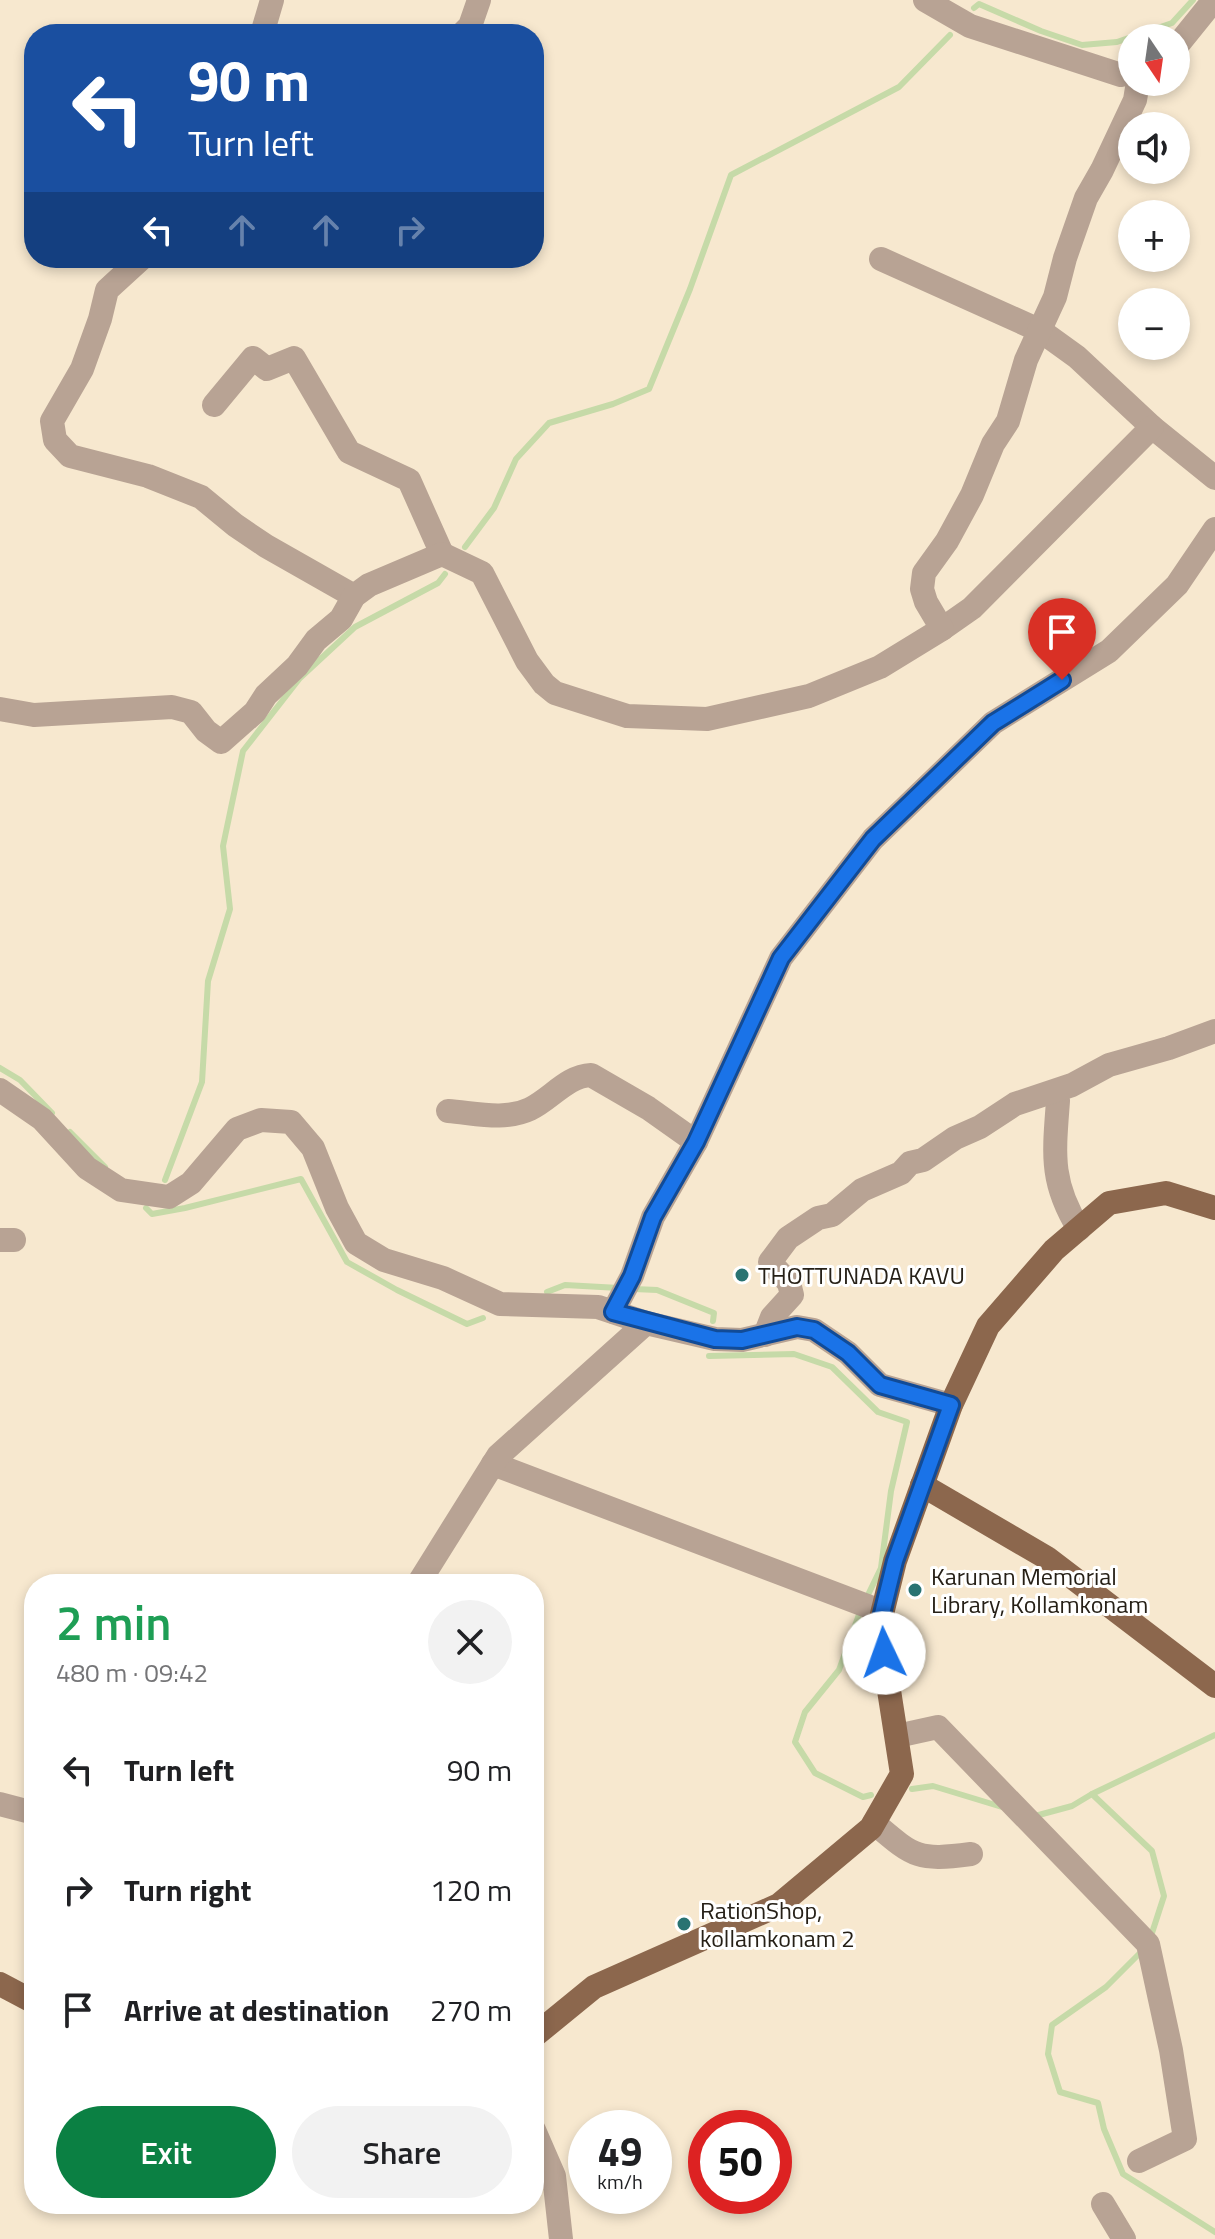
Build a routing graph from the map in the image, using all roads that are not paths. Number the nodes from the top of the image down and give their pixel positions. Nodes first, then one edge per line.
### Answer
1 (272, 0) edge
2 (479, 0) edge
3 (925, 0) edge
4 (1214, 0) edge
5 (265, 24) edge
6 (471, 24) edge
7 (1190, 30) edge
8 (1118, 74) edge
9 (1136, 96) edge
10 (881, 259) dead end
11 (131, 268) edge
12 (1041, 331) junction
13 (214, 405) dead end
14 (1152, 427) junction
15 (1215, 478) edge
16 (1215, 529) edge
17 (442, 554) junction
18 (354, 596) junction
19 (942, 629) junction
20 (0, 709) edge
21 (1215, 1031) edge
22 (3, 1096) edge
23 (1058, 1101) dead end
24 (448, 1111) dead end
25 (696, 1142) junction
26 (1215, 1208) edge
27 (1079, 1229) junction
28 (616, 1306) junction
29 (646, 1323) junction
30 (765, 1335) junction
31 (951, 1405) junction
32 (493, 1464) junction
33 (922, 1485) junction
34 (424, 1574) edge
35 (879, 1611) junction
36 (1215, 1686) edge
37 (897, 1736) junction
38 (0, 1804) edge
39 (24, 1810) edge
40 (874, 1823) junction
41 (971, 1854) dead end
42 (0, 1984) edge
43 (24, 1997) edge
44 (544, 2028) edge
45 (544, 2153) edge
46 (1139, 2161) dead end
47 (1103, 2204) dead end
48 (561, 2239) edge
49 (1124, 2239) edge

1 - 5 street
2 - 6 street
3 - 8 street
4 - 7 street
9 - 12 street
10 - 12 street
11 - 18 street
12 - 14 street
12 - 19 street
13 - 17 street
14 - 15 street
14 - 19 street
16 - 25 street
17 - 18 street
17 - 19 street
18 - 20 street
21 - 30 street
22 - 28 street
23 - 27 street
24 - 25 street
25 - 28 street
26 - 27 main road
27 - 31 main road
28 - 29 street
29 - 30 street
29 - 32 street
30 - 31 street
31 - 33 main road
32 - 34 street
32 - 35 street
33 - 35 main road
33 - 36 main road
35 - 37 main road
37 - 40 main road
37 - 46 street
38 - 39 street
40 - 41 street
40 - 44 main road
42 - 43 main road
45 - 48 street
47 - 49 street

